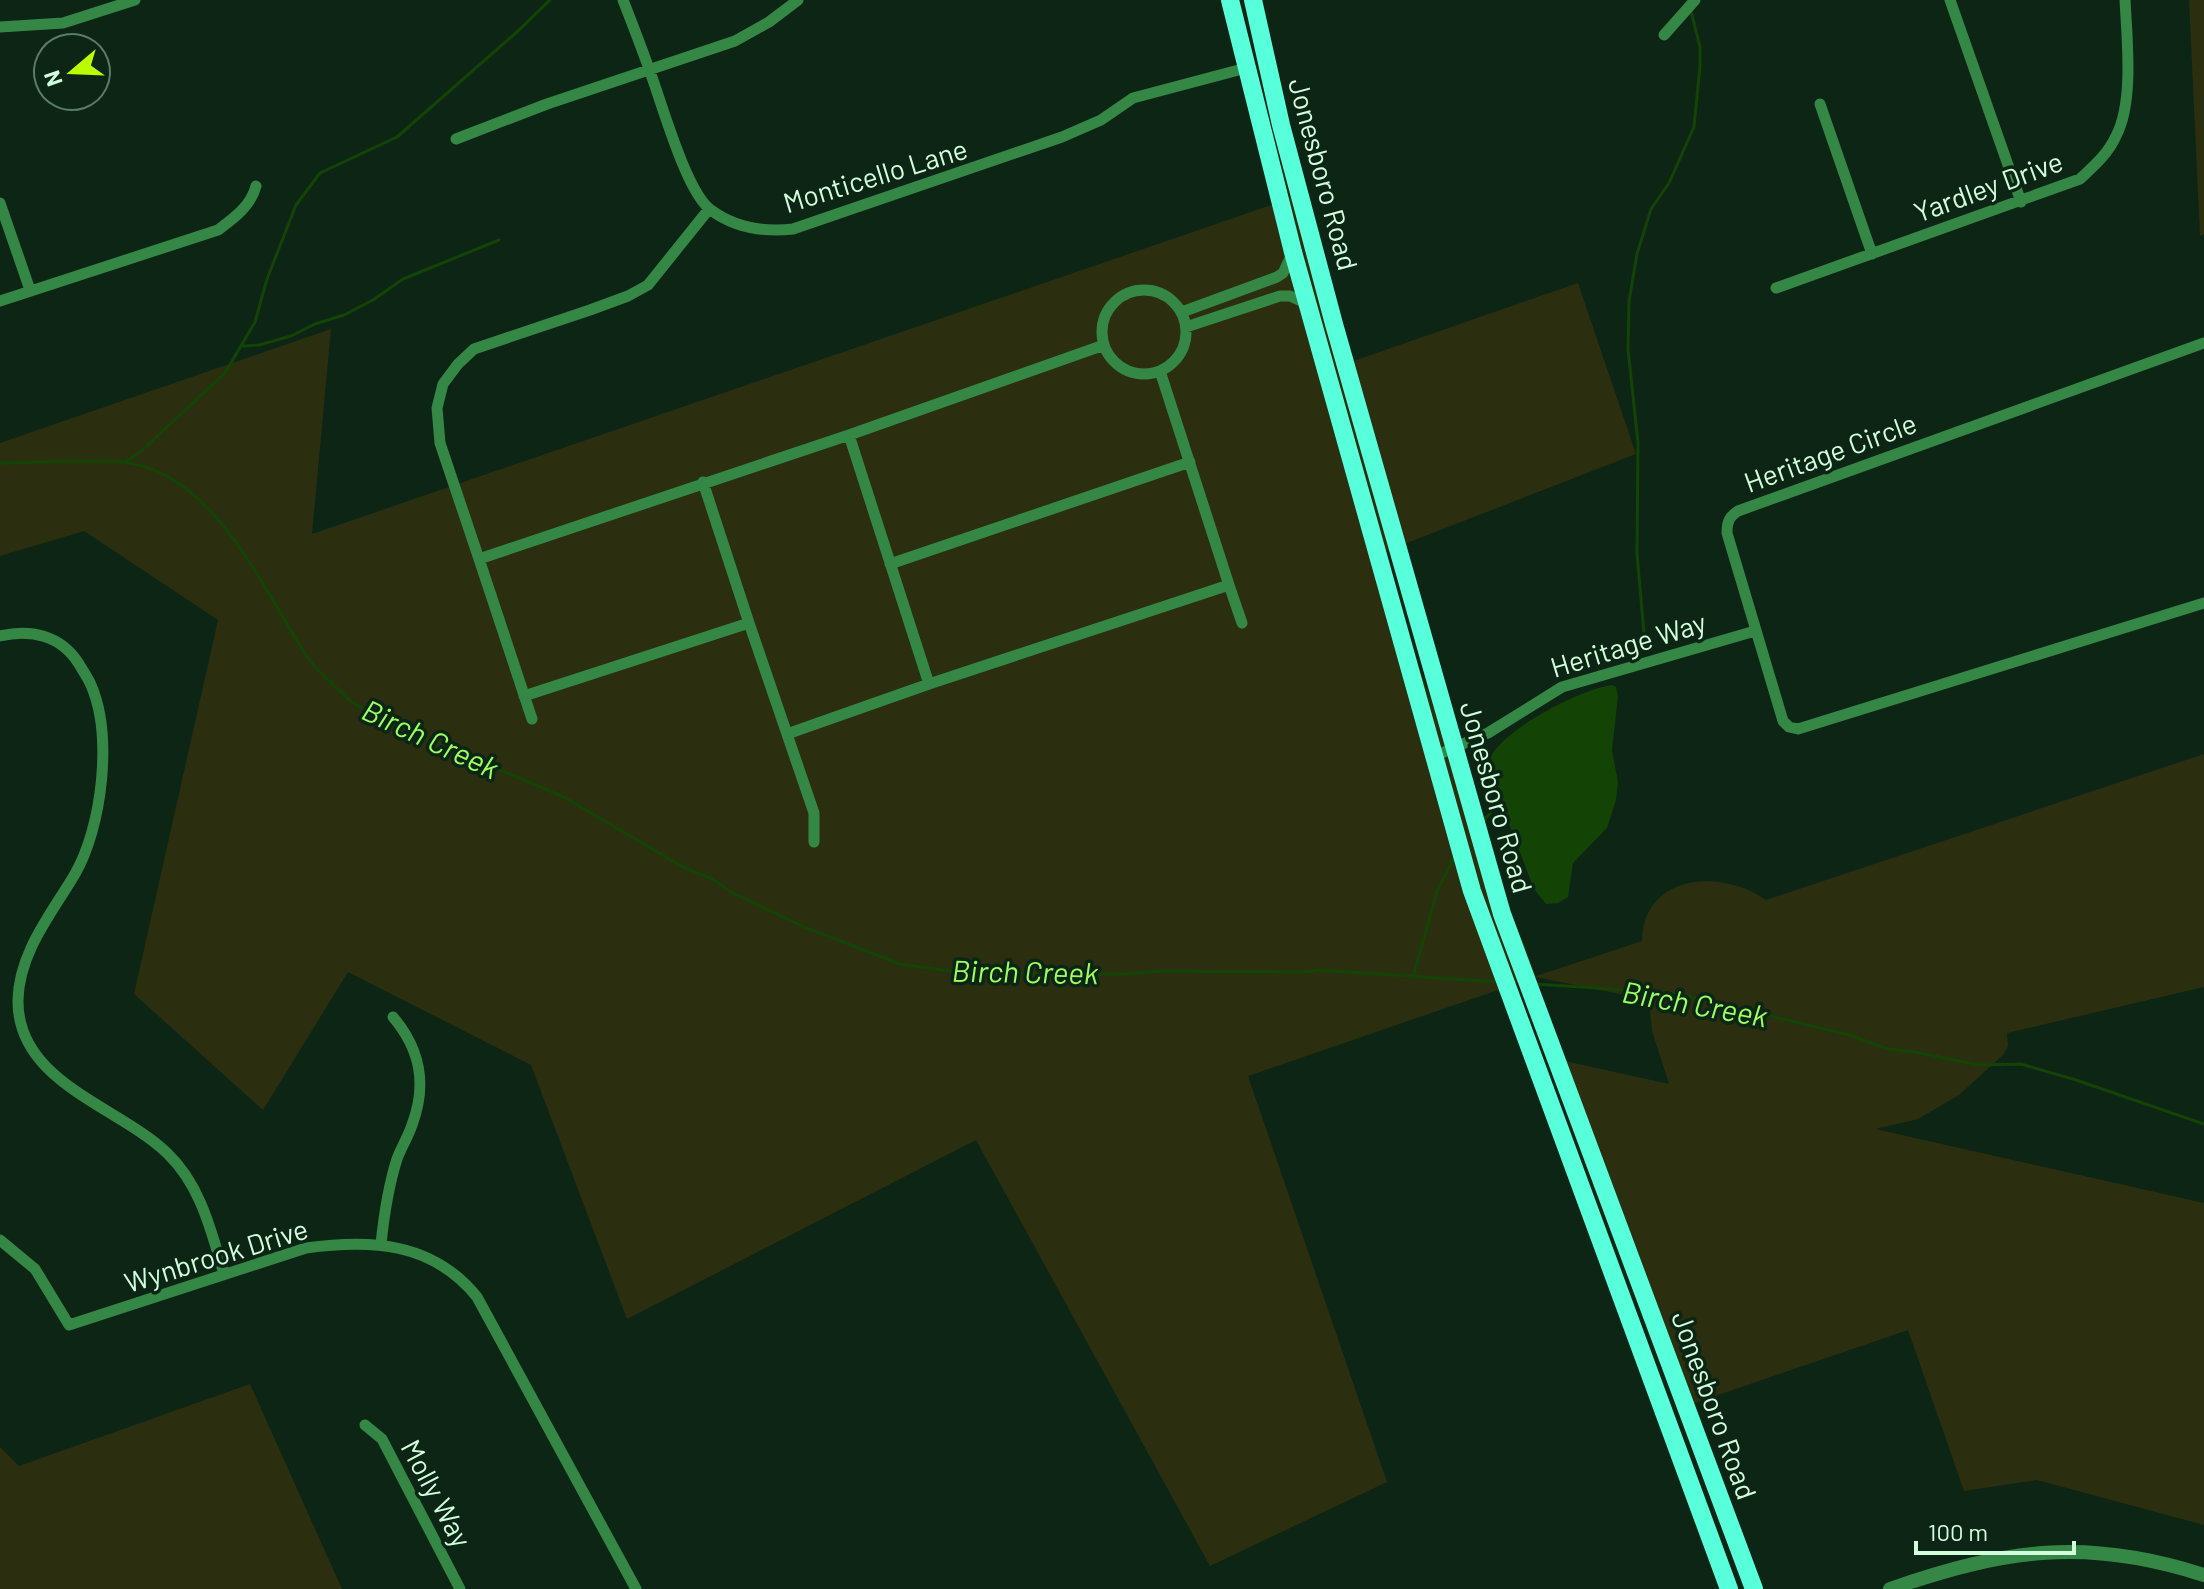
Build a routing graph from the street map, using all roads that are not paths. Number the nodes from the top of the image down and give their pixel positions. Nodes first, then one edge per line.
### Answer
1 (135, 0) edge
2 (623, 0) edge
3 (798, 0) edge
4 (1230, 0) edge
5 (1253, 0) edge
6 (1695, 0) edge
7 (1950, 0) edge
8 (2125, 0) edge
9 (0, 27) edge
10 (1664, 35) dead end
11 (1266, 63) junction
12 (1245, 69) junction
13 (650, 71) junction
14 (1820, 104) dead end
15 (456, 139) dead end
16 (256, 186) dead end
17 (2021, 202) junction
18 (0, 203) edge
19 (709, 209) junction
20 (1293, 252) junction
21 (1872, 254) junction
22 (1776, 288) dead end
23 (30, 290) junction
24 (0, 301) edge
25 (1308, 304) junction
26 (1182, 312) junction
27 (1186, 327) junction
28 (2204, 343) edge
29 (1104, 345) junction
30 (1160, 371) junction
31 (849, 435) junction
32 (1190, 462) junction
33 (703, 482) junction
34 (479, 559) junction
35 (890, 564) junction
36 (1229, 585) junction
37 (2204, 603) edge
38 (749, 623) junction
39 (1242, 623) dead end
40 (1755, 631) junction
41 (0, 636) edge
42 (929, 684) junction
43 (524, 696) junction
44 (532, 719) dead end
45 (787, 734) junction
46 (1453, 750) junction
47 (1435, 756) junction
48 (814, 842) dead end
49 (393, 1017) dead end
50 (0, 1240) edge
51 (381, 1244) junction
52 (224, 1274) junction
53 (365, 1425) dead end
54 (2204, 1575) edge
55 (1755, 1588) edge
56 (460, 1589) edge
57 (636, 1589) edge
58 (1729, 1589) edge
59 (1890, 1589) edge

1 - 9 street
2 - 13 street
3 - 13 street
4 - 12 main road, Jonesboro Road
5 - 11 main road, Jonesboro Road
6 - 10 street
7 - 17 street
8 - 17 street, Yardley Drive
11 - 12 street, Monticello Lane
11 - 46 main road, Jonesboro Road
12 - 19 street, Monticello Lane
12 - 20 main road, Jonesboro Road
13 - 15 street
13 - 19 street
14 - 21 street
16 - 23 street
17 - 21 street, Yardley Drive
18 - 23 street
19 - 34 street
20 - 25 main road, Jonesboro Road
20 - 26 street
21 - 22 street, Yardley Drive
23 - 24 street
25 - 27 street
25 - 47 main road, Jonesboro Road
26 - 27 street
26 - 29 street
27 - 30 street
28 - 40 street, Heritage Circle
29 - 30 street
29 - 31 street
30 - 32 street
31 - 33 street
31 - 35 street
32 - 35 street
32 - 36 street
33 - 34 street
33 - 38 street
34 - 43 street
35 - 42 street
36 - 39 street
36 - 42 street
37 - 40 street, Heritage Circle
38 - 43 street
38 - 45 street
40 - 46 street, Heritage Way
41 - 52 street
42 - 45 street
43 - 44 street
45 - 48 street
46 - 47 street, Heritage Way
46 - 55 main road, Jonesboro Road
47 - 58 main road, Jonesboro Road
49 - 51 street
50 - 52 street, Wynbrook Drive
51 - 52 street, Wynbrook Drive
51 - 57 street, Wynbrook Drive
53 - 56 street, Molly Way
54 - 59 street

